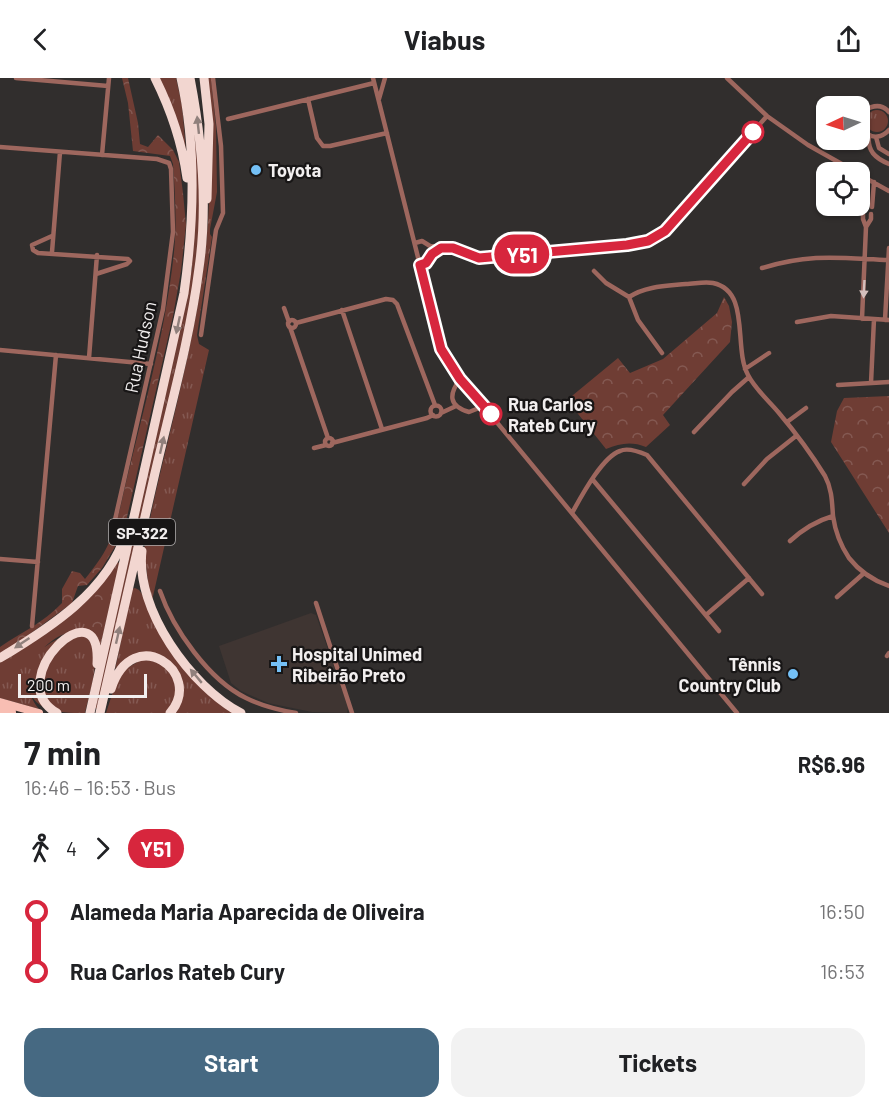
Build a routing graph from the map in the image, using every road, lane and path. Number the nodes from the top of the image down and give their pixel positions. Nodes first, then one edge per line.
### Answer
1 (16, 78) edge
2 (95, 78) edge
3 (109, 78) edge
4 (155, 78) edge
5 (181, 78) edge
6 (190, 78) edge
7 (204, 78) edge
8 (213, 78) edge
9 (385, 78) edge
10 (727, 78) edge
11 (374, 80) edge
12 (91, 84) junction
13 (108, 86) junction
14 (308, 99) junction
15 (379, 100) junction
16 (889, 102) edge
17 (882, 107) junction
18 (870, 108) edge
19 (889, 112) edge
20 (767, 116) junction
21 (228, 119) dead end
22 (889, 130) edge
23 (387, 133) junction
24 (870, 135) edge
25 (876, 137) junction
26 (0, 147) edge
27 (870, 148) edge
28 (880, 150) junction
29 (60, 152) junction
30 (889, 154) edge
31 (102, 155) junction
32 (876, 159) junction
33 (837, 162) edge
34 (889, 164) edge
35 (870, 180) edge
36 (874, 182) junction
37 (889, 191) edge
38 (872, 207) dead end
39 (871, 214) dead end
40 (863, 216) edge
41 (866, 227) junction
42 (191, 229) junction
43 (52, 236) junction
44 (415, 243) junction
45 (430, 246) junction
46 (441, 248) junction
47 (889, 248) edge
48 (52, 252) junction
49 (432, 254) junction
50 (97, 255) junction
51 (865, 259) junction
52 (889, 260) edge
53 (420, 265) junction
54 (200, 267) junction
55 (762, 268) dead end
56 (594, 271) dead end
57 (96, 274) junction
58 (629, 297) junction
59 (284, 308) dead end
60 (342, 310) junction
61 (862, 319) junction
62 (874, 319) junction
63 (887, 320) edge
64 (797, 322) dead end
65 (290, 325) junction
66 (201, 336) dead end
67 (0, 350) edge
68 (662, 353) dead end
69 (769, 353) dead end
70 (56, 355) junction
71 (88, 358) junction
72 (151, 364) junction
73 (745, 369) junction
74 (749, 377) junction
75 (460, 379) junction
76 (889, 382) edge
77 (871, 383) junction
78 (838, 385) dead end
79 (453, 400) junction
80 (437, 406) junction
81 (456, 406) junction
82 (484, 406) junction
83 (806, 408) dead end
84 (441, 413) junction
85 (433, 415) junction
86 (787, 422) junction
87 (382, 429) junction
88 (694, 432) dead end
89 (796, 436) junction
90 (328, 438) junction
91 (332, 443) junction
92 (326, 445) junction
93 (314, 448) dead end
94 (593, 480) junction
95 (744, 484) dead end
96 (142, 485) junction
97 (152, 486) junction
98 (572, 513) junction
99 (833, 516) junction
100 (111, 533) dead end
101 (790, 541) dead end
102 (0, 559) edge
103 (38, 562) junction
104 (863, 574) junction
105 (749, 578) junction
106 (889, 586) edge
107 (160, 591) dead end
108 (762, 594) dead end
109 (837, 597) dead end
110 (316, 603) dead end
111 (706, 615) junction
112 (33, 626) dead end
113 (719, 630) dead end
114 (46, 643) dead end
115 (0, 658) edge
116 (33, 701) dead end
117 (93, 701) junction
118 (0, 702) edge
119 (0, 710) edge
120 (12, 713) edge
121 (39, 713) edge
122 (57, 713) edge
123 (96, 713) edge
124 (170, 713) edge
125 (241, 713) edge
126 (296, 713) edge
127 (352, 713) edge
128 (737, 713) edge

1 - 12 street
2 - 12 street
3 - 13 street
4 - 42 highway
5 - 42 highway, SP-322
54 -> 6 highway, SP-322
7 - 54 highway
8 - 66 street
9 - 15 street
10 - 20 street
11 - 14 street
11 - 15 street
12 - 13 street
13 - 31 street
14 - 21 street
14 - 23 street
15 - 23 street
16 - 17 street
17 - 18 street
17 - 19 street
20 - 33 street
20 - 46 street
22 - 25 street
23 - 44 street
24 - 25 street
25 - 28 street
26 - 29 street
27 - 32 street
28 - 30 street
28 - 32 street
29 - 31 street
29 - 43 street
31 - 72 street, Rua Hudson
32 - 34 street
35 - 36 street
36 - 37 street
36 - 38 street
39 - 41 street
40 - 41 street
41 - 51 street
42 -> 96 highway, SP-322
43 - 48 street
43 - 48 street
44 - 45 street
44 - 53 street
45 - 46 street
45 - 49 street
46 - 49 street
47 - 52 street
48 - 50 street
49 - 53 street
50 - 57 street
50 - 57 street
51 - 52 street
51 - 55 street
51 -> 61 street
52 - 63 street
53 - 75 street
97 -> 54 highway, SP-322
56 - 58 street
57 - 71 street
58 - 68 street
58 - 73 street
59 - 65 street
60 - 65 street
60 - 80 street
60 - 87 street
61 - 62 street
61 - 64 street
62 - 63 street
62 - 77 street
65 - 90 street
67 - 70 street
69 - 73 street
70 - 71 street
70 - 103 street
71 - 72 street
72 - 100 street, Rua Hudson
73 - 74 street
74 - 86 street
74 - 88 street
75 - 79 street
75 - 82 street
76 - 77 street
77 - 78 street
79 - 80 street
79 - 81 street
80 - 84 street
80 - 85 street
81 - 82 street
81 - 84 street
82 - 98 street
83 - 86 street
84 - 85 street
85 - 87 street
86 - 89 street
87 - 91 street
89 - 95 street
89 - 99 street
90 - 91 street
90 - 92 street
91 - 92 street
92 - 93 street
94 - 98 street
94 - 105 street
94 - 111 street
96 -> 115 highway
96 - 117 highway, SP-322
123 -> 97 highway, SP-322
125 -> 97 highway
98 - 128 street
99 - 101 street
99 - 104 street
102 - 103 street
103 - 112 street
104 - 106 street
104 - 109 street
105 - 108 street
105 - 111 street
107 - 126 street
110 - 127 street
111 - 113 street
114 - 117 highway
116 - 122 highway
117 - 123 highway, SP-322
118 - 121 highway
119 - 120 highway
123 - 124 highway

